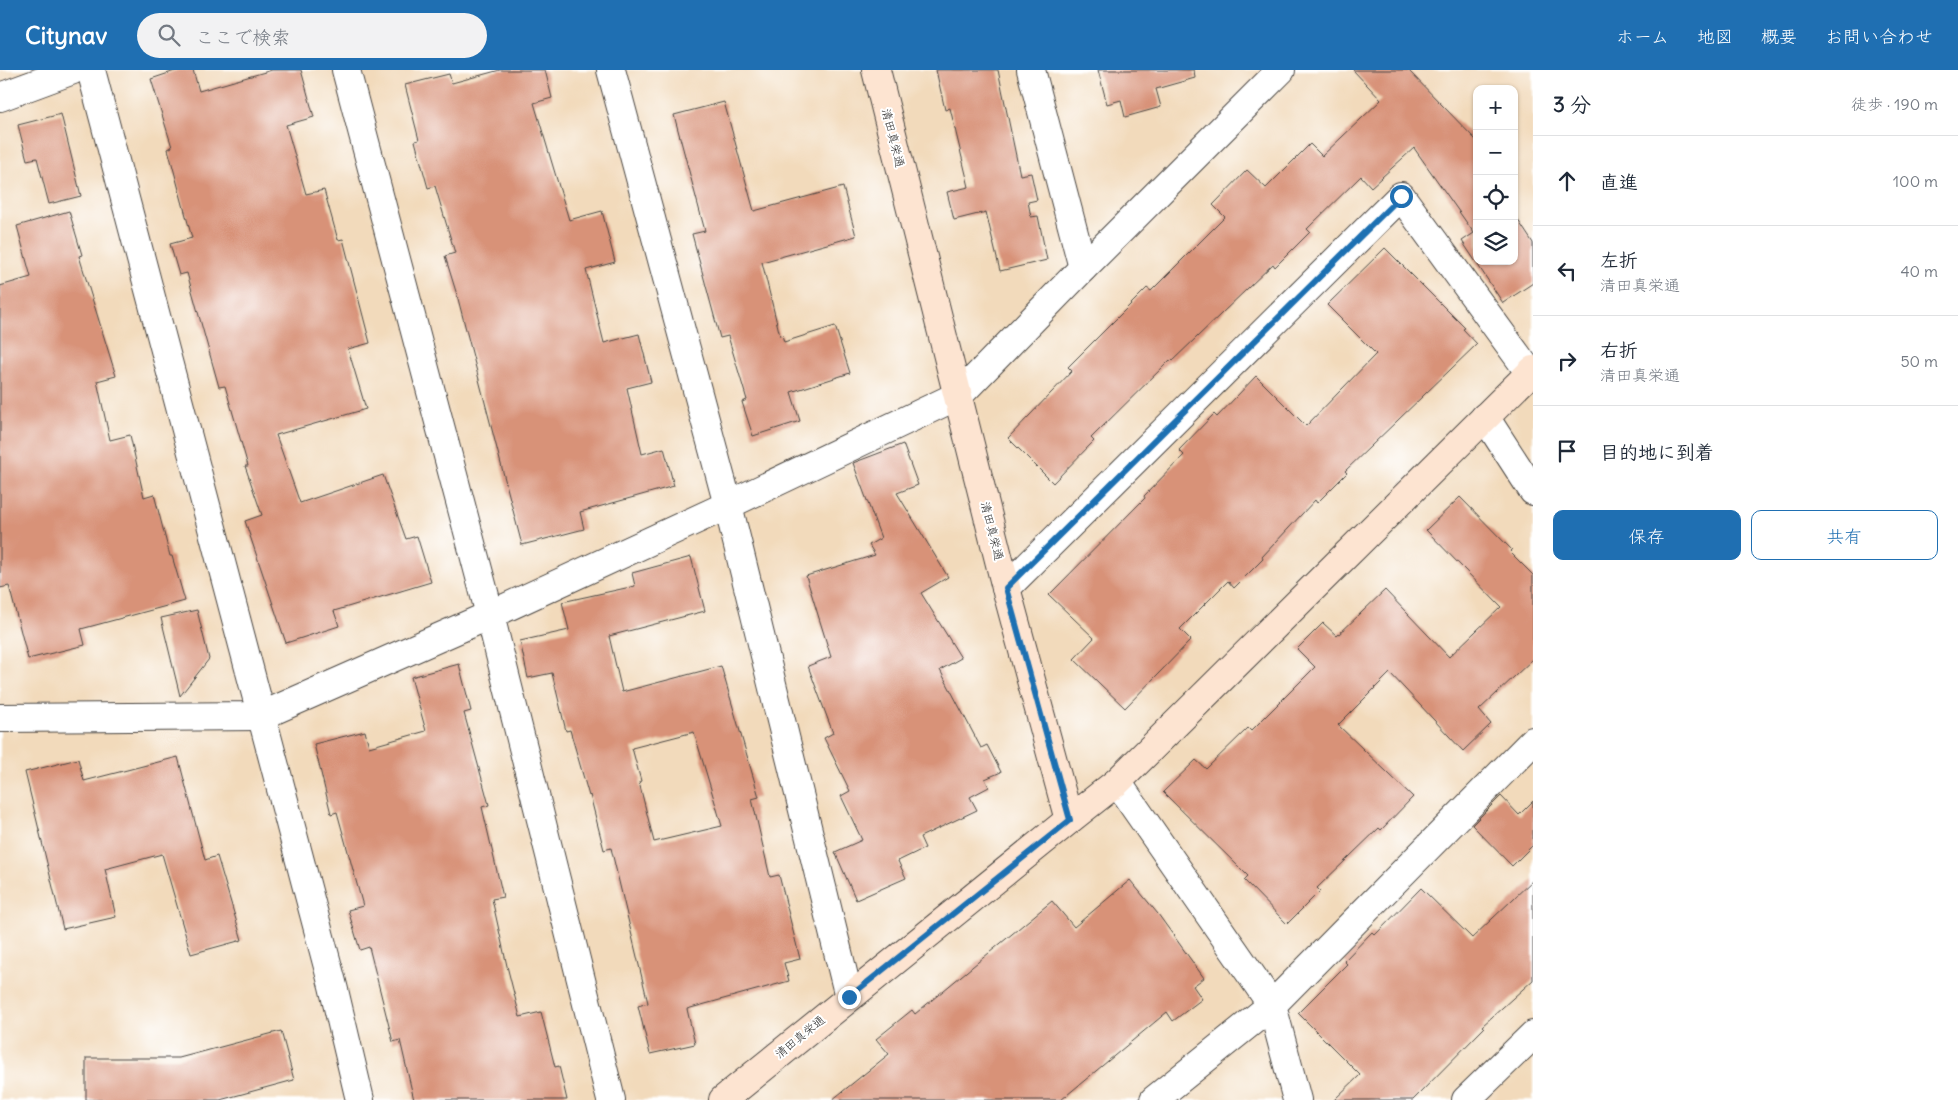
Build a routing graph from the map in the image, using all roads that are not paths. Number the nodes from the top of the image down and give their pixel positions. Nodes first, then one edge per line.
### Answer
1 (73, 70) edge
2 (92, 70) edge
3 (346, 70) edge
4 (611, 70) edge
5 (876, 70) edge
6 (1031, 70) edge
7 (1281, 70) edge
8 (0, 97) edge
9 (1083, 268) junction
10 (1532, 371) edge
11 (959, 395) junction
12 (1485, 417) junction
13 (1533, 491) edge
14 (728, 505) junction
15 (1006, 588) junction
16 (490, 615) junction
17 (261, 716) junction
18 (0, 718) edge
19 (1533, 741) edge
20 (1117, 782) junction
21 (1070, 820) junction
22 (849, 997) junction
23 (1272, 1005) junction
24 (1533, 1034) edge
25 (360, 1100) edge
26 (612, 1100) edge
27 (722, 1100) edge
28 (1154, 1100) edge
29 (1297, 1100) edge
30 (1466, 1100) edge

1 - 8 street
2 - 17 street
3 - 16 street
4 - 14 street
5 - 11 street, 清田真栄通
6 - 9 street
7 - 9 street
9 - 11 street
10 - 12 street
10 - 15 street
11 - 14 street
11 - 15 street, 清田真栄通
12 - 13 street
12 - 20 street
14 - 16 street
14 - 22 street
15 - 21 street, 清田真栄通
16 - 17 street
16 - 26 street
17 - 18 street
17 - 25 street
19 - 23 street
20 - 21 street
20 - 23 street
21 - 22 street, 清田真栄通
22 - 27 street, 清田真栄通
23 - 28 street
23 - 29 street
24 - 30 street

